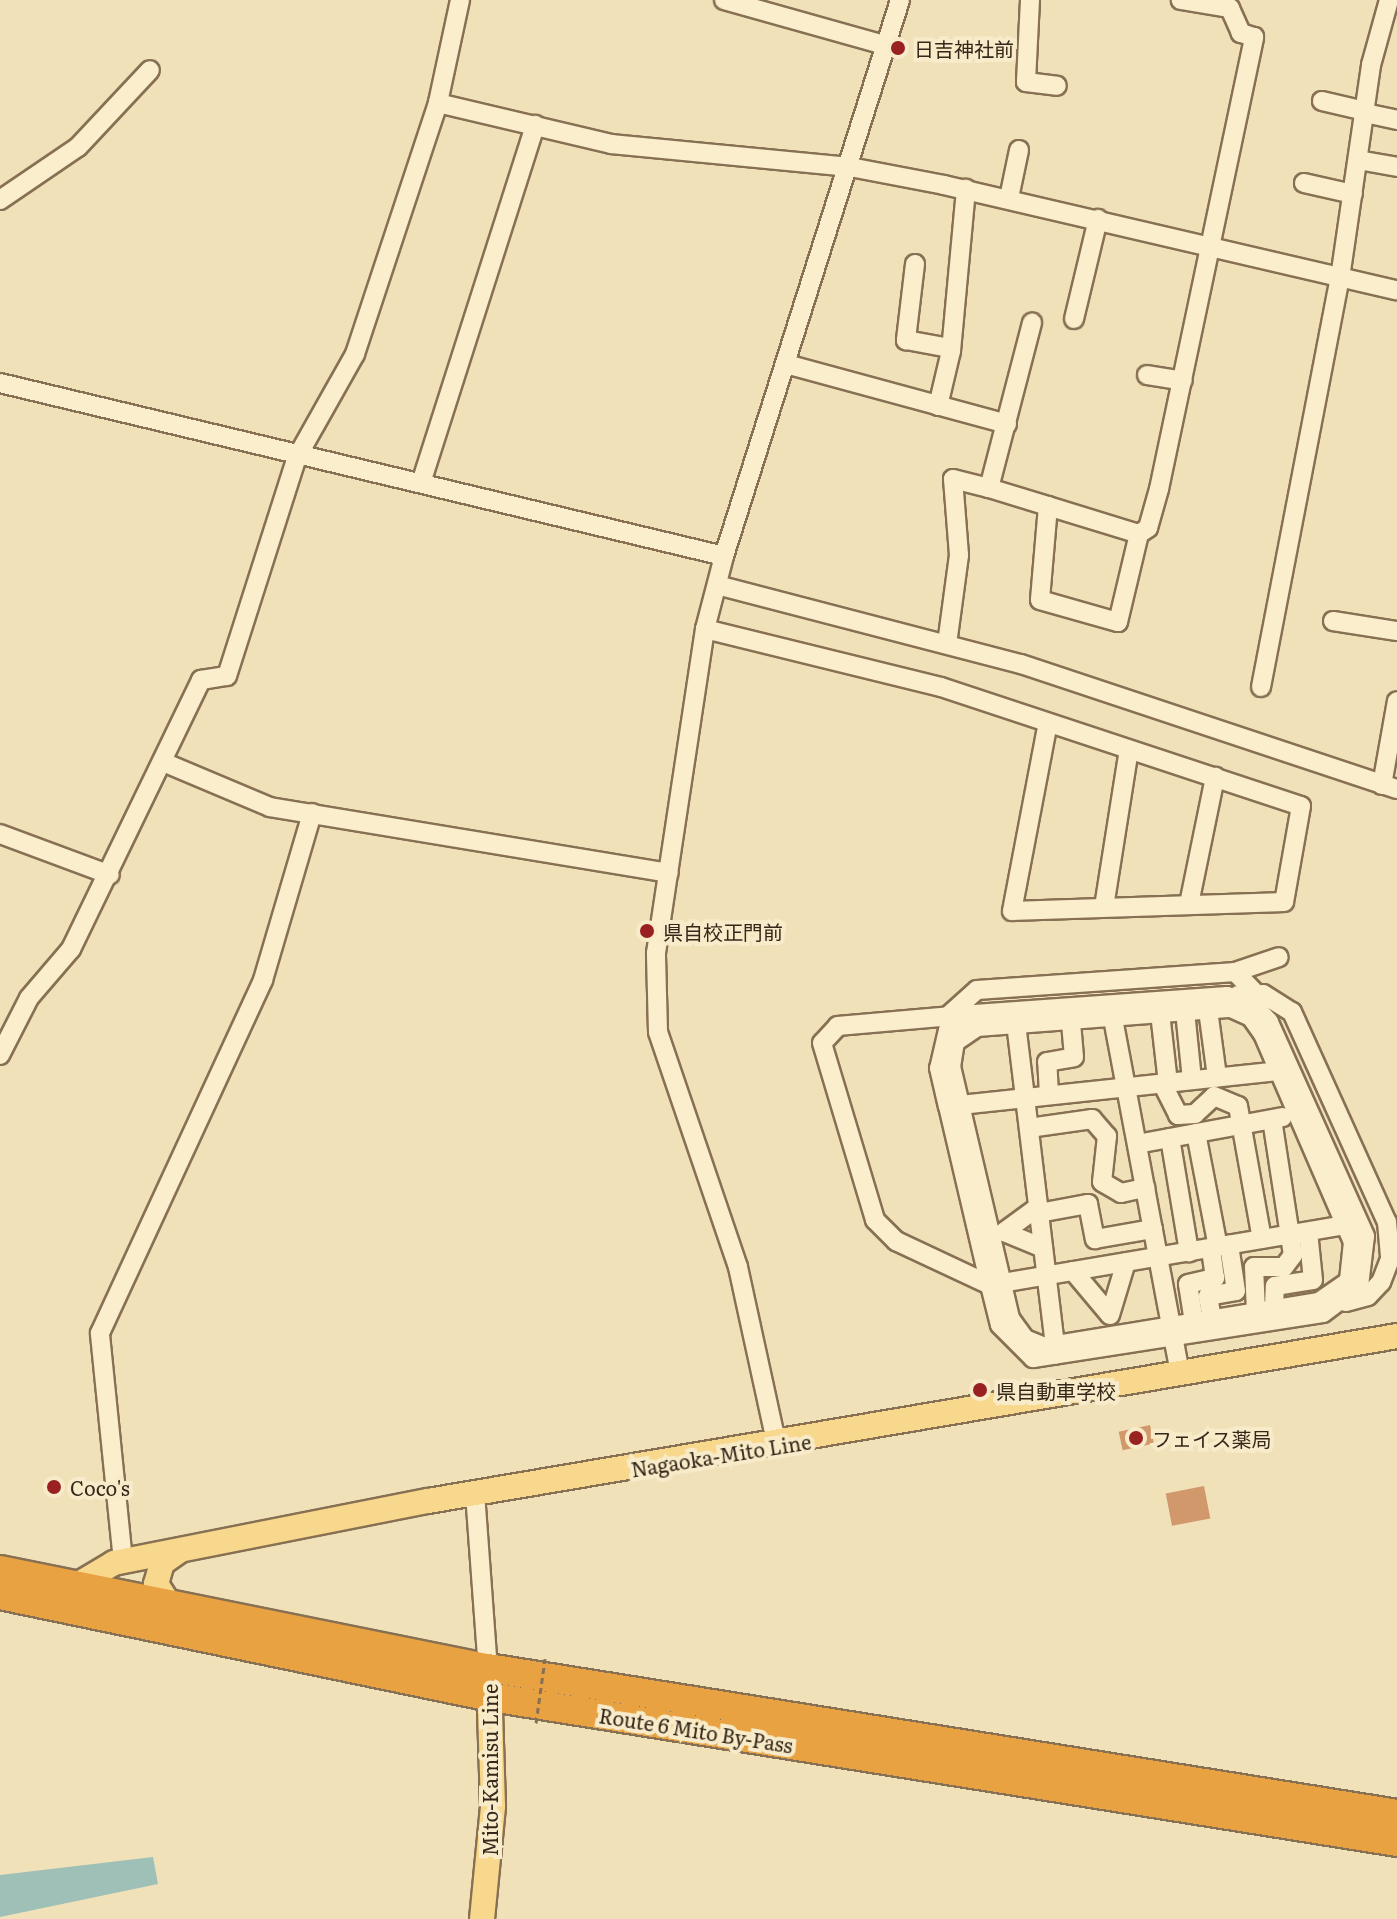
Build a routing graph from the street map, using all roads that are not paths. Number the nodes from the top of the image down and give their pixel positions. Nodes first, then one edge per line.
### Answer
1 (460, 0) edge
2 (724, 0) edge
3 (900, 0) edge
4 (1030, 0) edge
5 (1181, 0) edge
6 (1389, 0) edge
7 (1388, 36) edge
8 (888, 46) junction
9 (150, 70) dead end
10 (1057, 86) dead end
11 (1322, 101) dead end
12 (438, 103) junction
13 (1365, 112) junction
14 (1397, 120) edge
15 (535, 125) junction
16 (1019, 150) dead end
17 (1358, 160) junction
18 (850, 167) junction
19 (1397, 167) edge
20 (1304, 183) dead end
21 (966, 189) junction
22 (1353, 194) junction
23 (1009, 198) junction
24 (0, 200) edge
25 (1098, 219) junction
26 (1209, 248) junction
27 (915, 264) dead end
28 (1340, 278) junction
29 (1397, 290) edge
30 (1074, 319) dead end
31 (1032, 323) dead end
32 (950, 348) junction
33 (786, 364) junction
34 (1147, 375) dead end
35 (1183, 381) junction
36 (0, 383) edge
37 (938, 406) junction
38 (1007, 424) junction
39 (297, 457) junction
40 (421, 483) junction
41 (989, 488) junction
42 (1048, 506) junction
43 (1139, 534) junction
44 (724, 556) junction
45 (717, 585) junction
46 (1333, 621) dead end
47 (705, 629) junction
48 (1397, 631) edge
49 (947, 644) junction
50 (1261, 687) dead end
51 (1397, 701) edge
52 (1048, 723) junction
53 (1129, 750) junction
54 (163, 762) junction
55 (1215, 777) junction
56 (1390, 787) edge
57 (312, 813) junction
58 (0, 834) edge
59 (669, 873) junction
60 (110, 875) junction
61 (1189, 904) junction
62 (1104, 907) junction
63 (1279, 957) dead end
64 (1235, 972) junction
65 (1259, 994) junction
66 (1227, 996) junction
67 (1208, 1010) junction
68 (1112, 1011) junction
69 (1185, 1011) junction
70 (1160, 1013) junction
71 (975, 1014) junction
72 (948, 1016) junction
73 (1016, 1018) junction
74 (1071, 1020) junction
75 (0, 1055) edge
76 (1285, 1070) junction
77 (1217, 1077) junction
78 (1192, 1080) junction
79 (1165, 1083) junction
80 (1126, 1087) junction
81 (1049, 1095) junction
82 (1025, 1098) junction
83 (954, 1106) junction
84 (1298, 1115) junction
85 (1272, 1120) junction
86 (1242, 1125) junction
87 (1029, 1128) junction
88 (1196, 1133) junction
89 (1170, 1138) junction
90 (1137, 1144) junction
91 (1145, 1188) junction
92 (1039, 1210) junction
93 (1346, 1225) junction
94 (1153, 1229) junction
95 (1299, 1233) junction
96 (1262, 1239) junction
97 (1219, 1247) junction
98 (1043, 1248) junction
99 (1189, 1252) junction
100 (1158, 1257) junction
101 (1126, 1262) junction
102 (1073, 1271) junction
103 (1047, 1276) junction
104 (996, 1284) junction
105 (1344, 1303) junction
106 (1265, 1311) junction
107 (1203, 1321) junction
108 (1172, 1332) junction
109 (1397, 1336) edge
110 (1056, 1351) junction
111 (1180, 1373) junction
112 (777, 1446) junction
113 (475, 1493) junction
114 (179, 1551) junction
115 (123, 1561) junction
116 (0, 1570) edge
117 (0, 1595) edge
118 (73, 1597) junction
119 (169, 1604) junction
120 (488, 1668) junction
121 (491, 1697) junction
122 (1397, 1814) edge
123 (1397, 1842) edge
124 (482, 1919) edge

1 - 12 street
2 - 8 street
3 - 8 street
4 - 10 street
5 - 26 street
6 - 7 street
7 - 13 street
8 - 18 street
9 - 24 street
11 - 13 street
12 - 15 street
12 - 39 street
13 - 14 street
13 - 17 street
15 - 18 street
15 - 40 street
16 - 23 street
17 - 19 street
17 - 22 street
18 - 21 street
18 - 33 street
20 - 22 street
21 - 23 street
21 - 32 street
22 - 28 street
23 - 25 street
25 - 26 street
25 - 30 street
26 - 28 street
26 - 35 street
27 - 32 street
28 - 29 street
28 - 50 street
31 - 38 street
32 - 37 street
33 - 37 street
33 - 44 street
34 - 35 street
35 - 43 street
36 - 39 street
37 - 38 street
38 - 41 street
39 - 40 street
39 - 54 street
40 - 44 street
41 - 42 street
41 - 49 street
42 - 43 street
42 - 43 street
44 - 45 street
45 - 47 street
45 - 49 street
46 - 48 street
47 - 52 street
47 - 59 street
49 - 56 street
51 - 56 street
52 - 53 street
52 - 62 street
53 - 55 street
53 - 62 street
54 - 57 street
54 - 60 street
55 - 61 street
55 - 61 street
57 - 59 street
57 - 115 street
58 - 60 street
59 - 112 street
60 - 75 street
61 - 62 street
63 - 64 street
64 - 65 street
64 - 72 street
65 - 66 street
65 - 105 street
66 - 68 street
66 - 76 street
67 - 69 street
67 - 76 street
67 - 77 street
68 - 70 street
68 - 73 street
68 - 74 street
68 - 80 street
69 - 70 street
69 - 78 street
70 - 79 street
71 - 72 street
71 - 73 street
71 - 83 street
72 - 104 street
73 - 74 street
73 - 82 street
73 - 83 street
74 - 81 street
76 - 77 street
76 - 84 street
76 - 105 street
77 - 78 street
78 - 79 street
79 - 80 street
79 - 86 street
80 - 81 street
80 - 90 street
81 - 82 street
82 - 83 street
82 - 87 street
83 - 104 street
84 - 85 street
84 - 93 street
85 - 86 street
85 - 95 street
86 - 88 street
86 - 96 street
87 - 91 street
87 - 92 street
88 - 89 street
88 - 97 street
89 - 90 street
89 - 99 street
90 - 91 street
91 - 94 street
92 - 94 street
92 - 98 street
92 - 98 street
93 - 95 street
93 - 106 street
94 - 100 street
95 - 96 street
95 - 106 street
95 - 106 street
96 - 97 street
97 - 99 street
97 - 107 street
98 - 103 street
99 - 100 street
100 - 101 street
100 - 108 street
101 - 102 street
101 - 102 street
102 - 103 street
103 - 104 street
103 - 110 street
104 - 110 street
105 - 108 street
106 - 107 street
107 - 108 street
108 - 110 street
108 - 111 street
109 - 111 main road, Nagaoka-Mito Line
111 - 112 main road, Nagaoka-Mito Line
112 - 113 main road, Nagaoka-Mito Line
113 - 114 main road, Nagaoka-Mito Line
113 - 120 street
114 - 115 main road, Nagaoka-Mito Line
114 - 119 main road
115 - 118 main road, Nagaoka-Mito Line
116 - 118 highway, Route 6 Mito By-Pass
117 - 118 highway, Route 6 Mito By-Pass
118 - 119 highway, Route 6 Mito By-Pass
118 - 121 highway, Route 6 Mito By-Pass
119 - 120 highway, Route 6 Mito By-Pass
120 - 121 main road, Mito-Kamisu Line
120 - 122 highway, Route 6 Mito By-Pass
121 - 123 highway, Route 6 Mito By-Pass
121 - 124 main road, Mito-Kamisu Line

